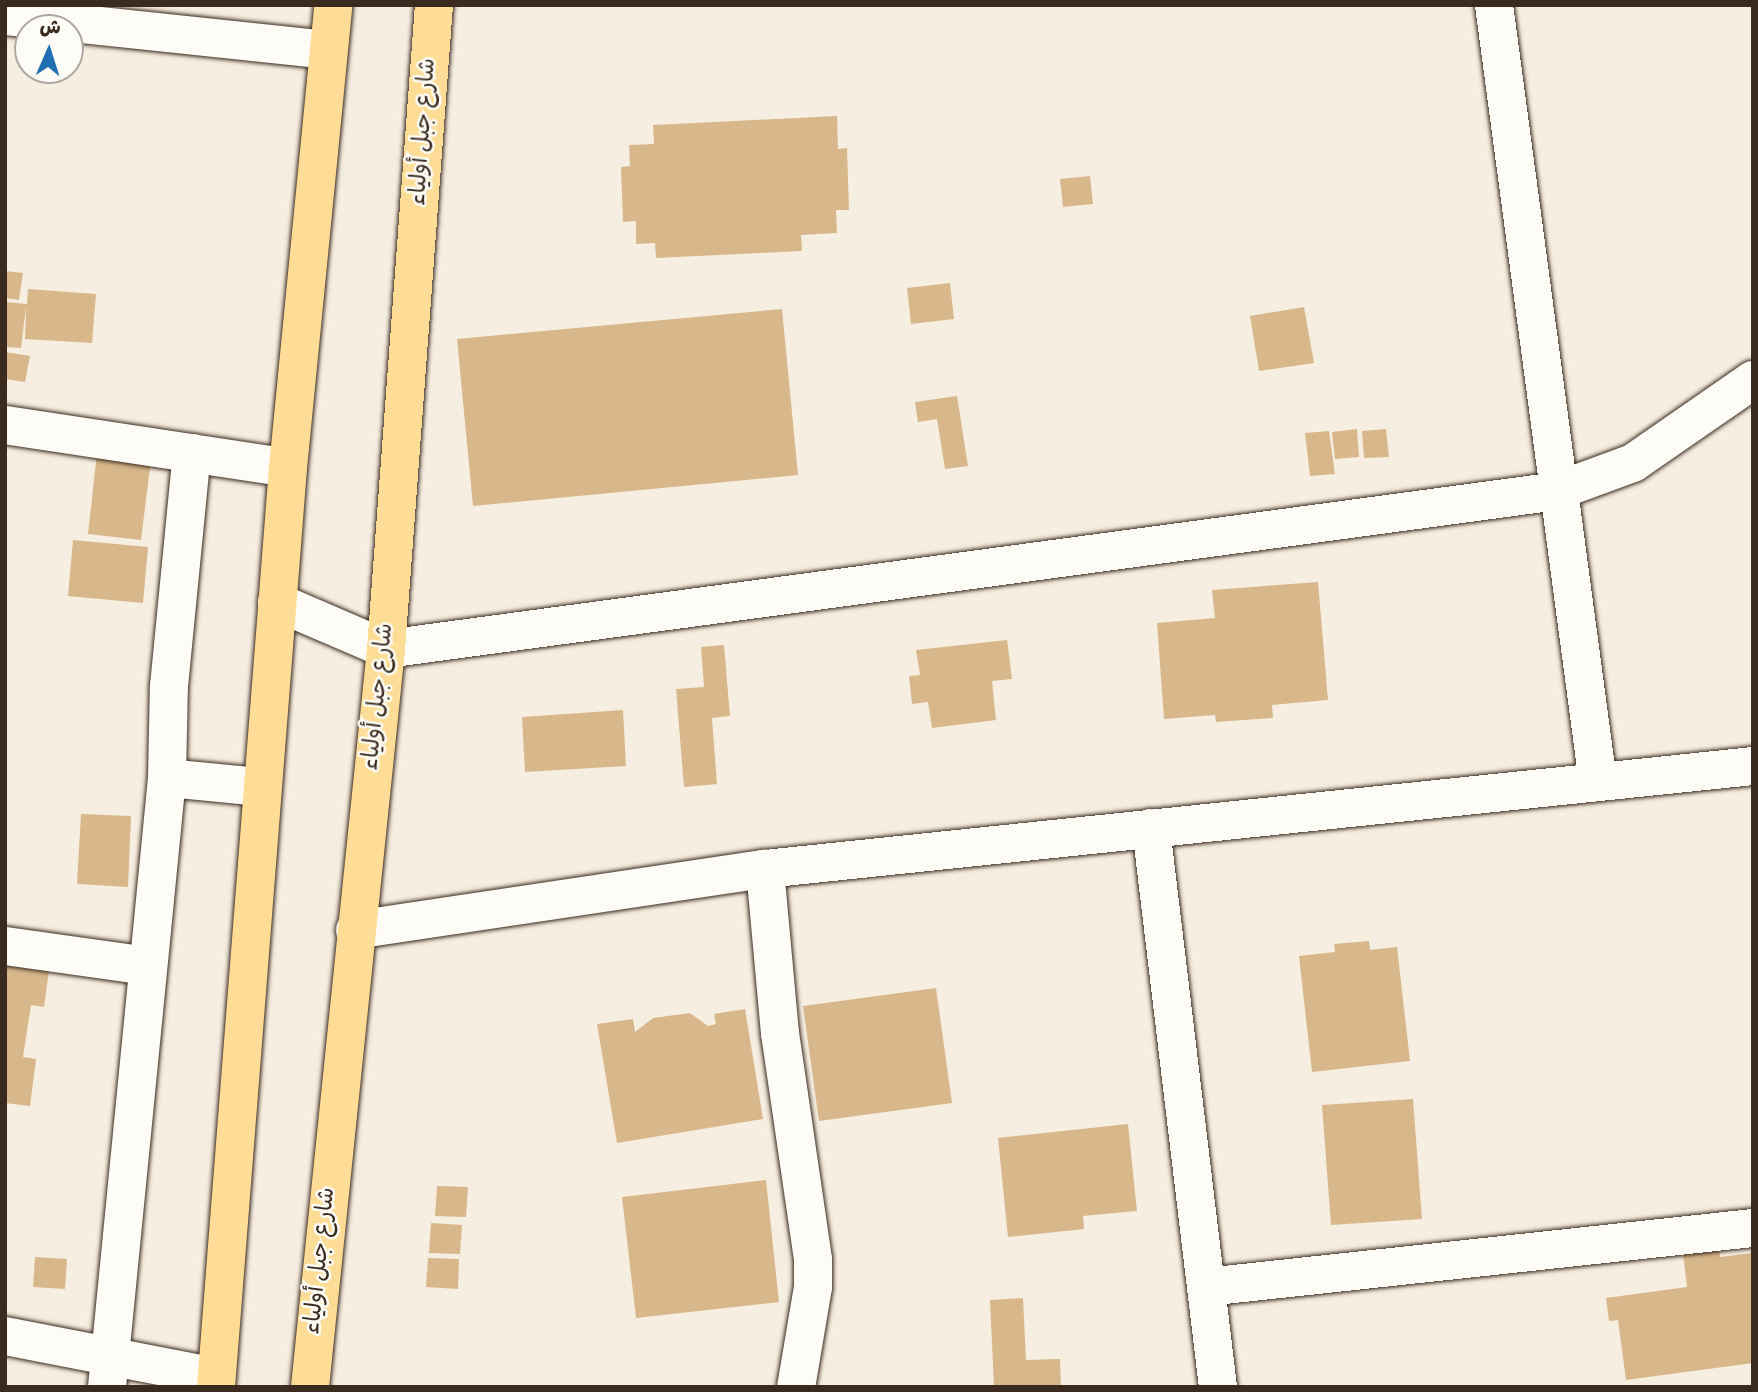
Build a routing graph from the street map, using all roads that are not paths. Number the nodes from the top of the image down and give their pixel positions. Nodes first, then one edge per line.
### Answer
1 (333, 5) edge
2 (434, 5) edge
3 (1494, 5) edge
4 (5, 16) edge
5 (327, 50) junction
6 (1753, 380) edge
7 (5, 425) edge
8 (192, 453) junction
9 (288, 468) junction
10 (1557, 491) junction
11 (277, 602) junction
12 (386, 649) junction
13 (1753, 766) edge
14 (167, 778) junction
15 (1598, 782) junction
16 (261, 786) junction
17 (1151, 828) junction
18 (765, 869) junction
19 (355, 930) junction
20 (5, 946) edge
21 (148, 966) junction
22 (1753, 1228) edge
23 (1206, 1287) junction
24 (5, 1336) edge
25 (108, 1372) edge
26 (216, 1382) edge
27 (310, 1387) edge
28 (796, 1387) edge
29 (1218, 1387) edge

1 - 5 main road
2 - 12 main road, شارع جبل أولياء
3 - 10 street
4 - 5 street
5 - 9 main road
6 - 10 street
7 - 8 street
8 - 9 street
8 - 14 street
9 - 11 main road
10 - 12 street
10 - 15 street
11 - 12 street
11 - 16 main road
12 - 19 main road, شارع جبل أولياء
13 - 15 street
14 - 16 street
14 - 21 street
15 - 17 street
16 - 26 main road
17 - 18 street
17 - 23 street
18 - 19 street
18 - 28 street
19 - 27 main road, شارع جبل أولياء
20 - 21 street
21 - 25 street
22 - 23 street
23 - 29 street
24 - 25 street
25 - 26 street

